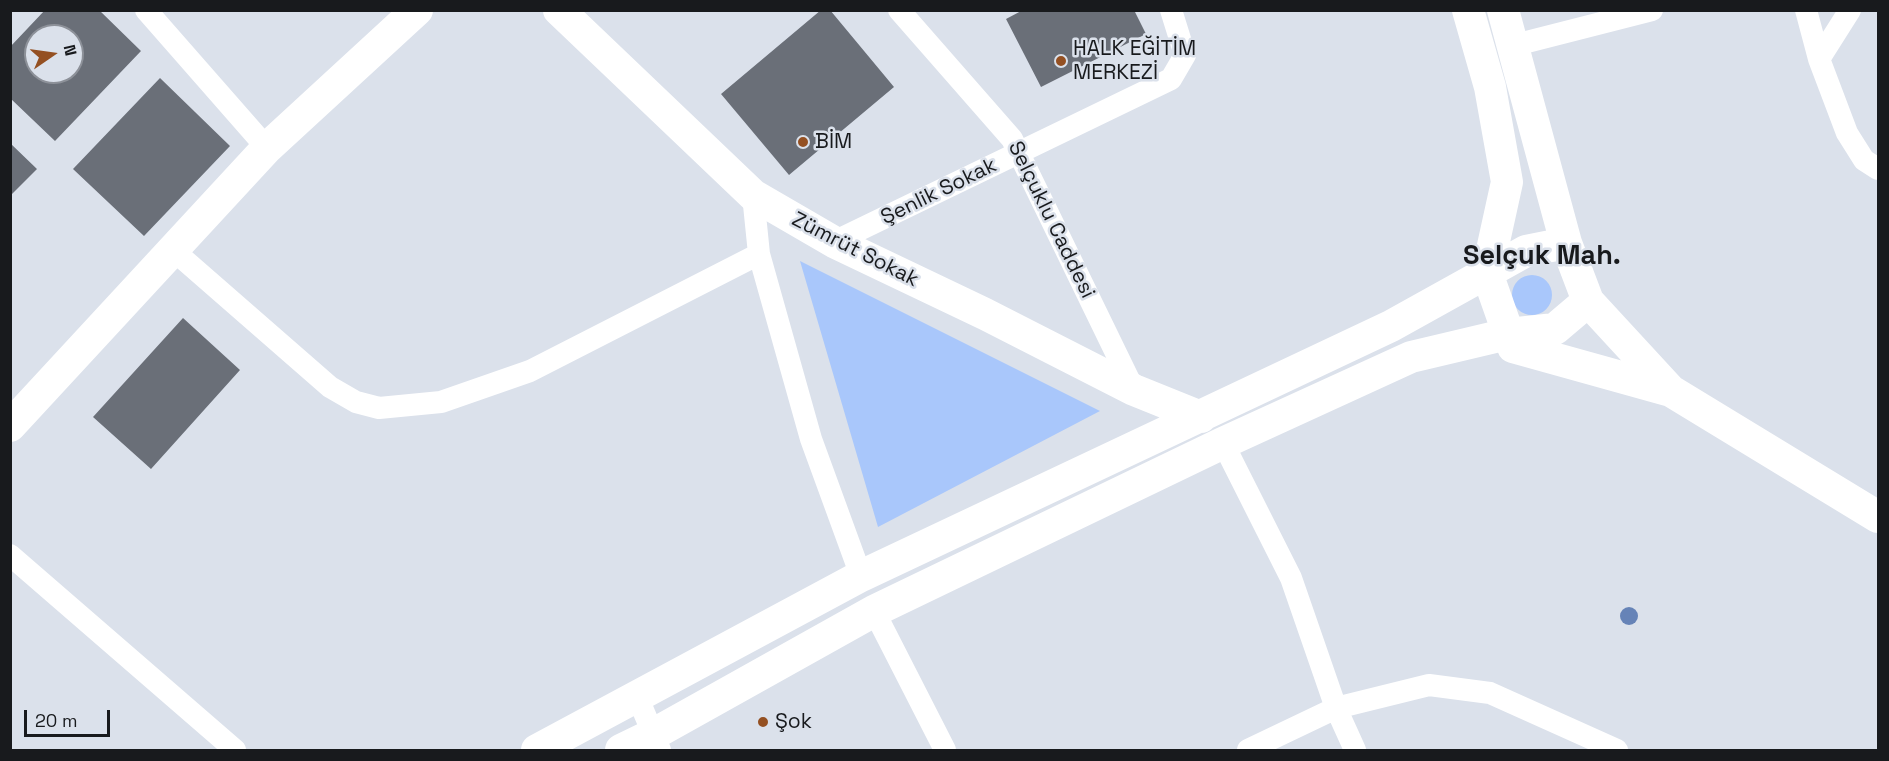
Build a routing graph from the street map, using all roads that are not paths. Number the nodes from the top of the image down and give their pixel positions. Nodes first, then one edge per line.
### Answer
1 (146, 10) edge
2 (417, 10) edge
3 (559, 10) edge
4 (899, 10) edge
5 (1171, 10) edge
6 (1468, 10) edge
7 (1503, 10) edge
8 (1652, 10) edge
9 (1806, 10) edge
10 (1850, 10) edge
11 (1511, 46) junction
12 (1819, 59) junction
13 (267, 148) junction
14 (1019, 153) junction
15 (1878, 169) edge
16 (753, 195) junction
17 (834, 242) junction
18 (1566, 243) junction
19 (173, 250) junction
20 (759, 254) junction
21 (1486, 273) junction
22 (1588, 300) junction
23 (1508, 334) junction
24 (1134, 390) junction
25 (1671, 391) junction
26 (1201, 417) junction
27 (10, 426) edge
28 (1223, 443) junction
29 (1878, 517) edge
30 (10, 555) edge
31 (861, 576) junction
32 (874, 611) junction
33 (637, 696) junction
34 (1336, 708) junction
35 (656, 743) edge
36 (235, 750) edge
37 (537, 750) edge
38 (621, 750) edge
39 (945, 750) edge
40 (1248, 750) edge
41 (1355, 750) edge
42 (1617, 750) edge

1 - 13 street
2 - 13 street
3 - 16 street, Zümrüt Sokak
4 - 14 street, Selçuklu Caddesi
5 - 14 street, Şenlik Sokak
6 - 21 street
7 - 11 street
8 - 11 street
9 - 12 street
10 - 12 street
11 - 18 street
12 - 15 street
13 - 19 street
14 - 17 street, Şenlik Sokak
14 - 24 street, Selçuklu Caddesi
16 - 17 street, Zümrüt Sokak
16 - 20 street
17 - 24 street, Zümrüt Sokak
18 - 21 street
18 - 22 street
19 - 20 street
19 - 27 street
20 - 31 street
21 - 23 street
21 - 26 street
22 - 23 street
22 - 25 street
23 - 25 street
23 - 28 street
24 - 26 street, Zümrüt Sokak
25 - 29 street
26 - 31 street
28 - 32 street
28 - 34 street
30 - 36 street
31 - 33 street
32 - 35 street
32 - 39 street
33 - 35 street
33 - 37 street
34 - 40 street
34 - 41 street
34 - 42 street
35 - 38 street

